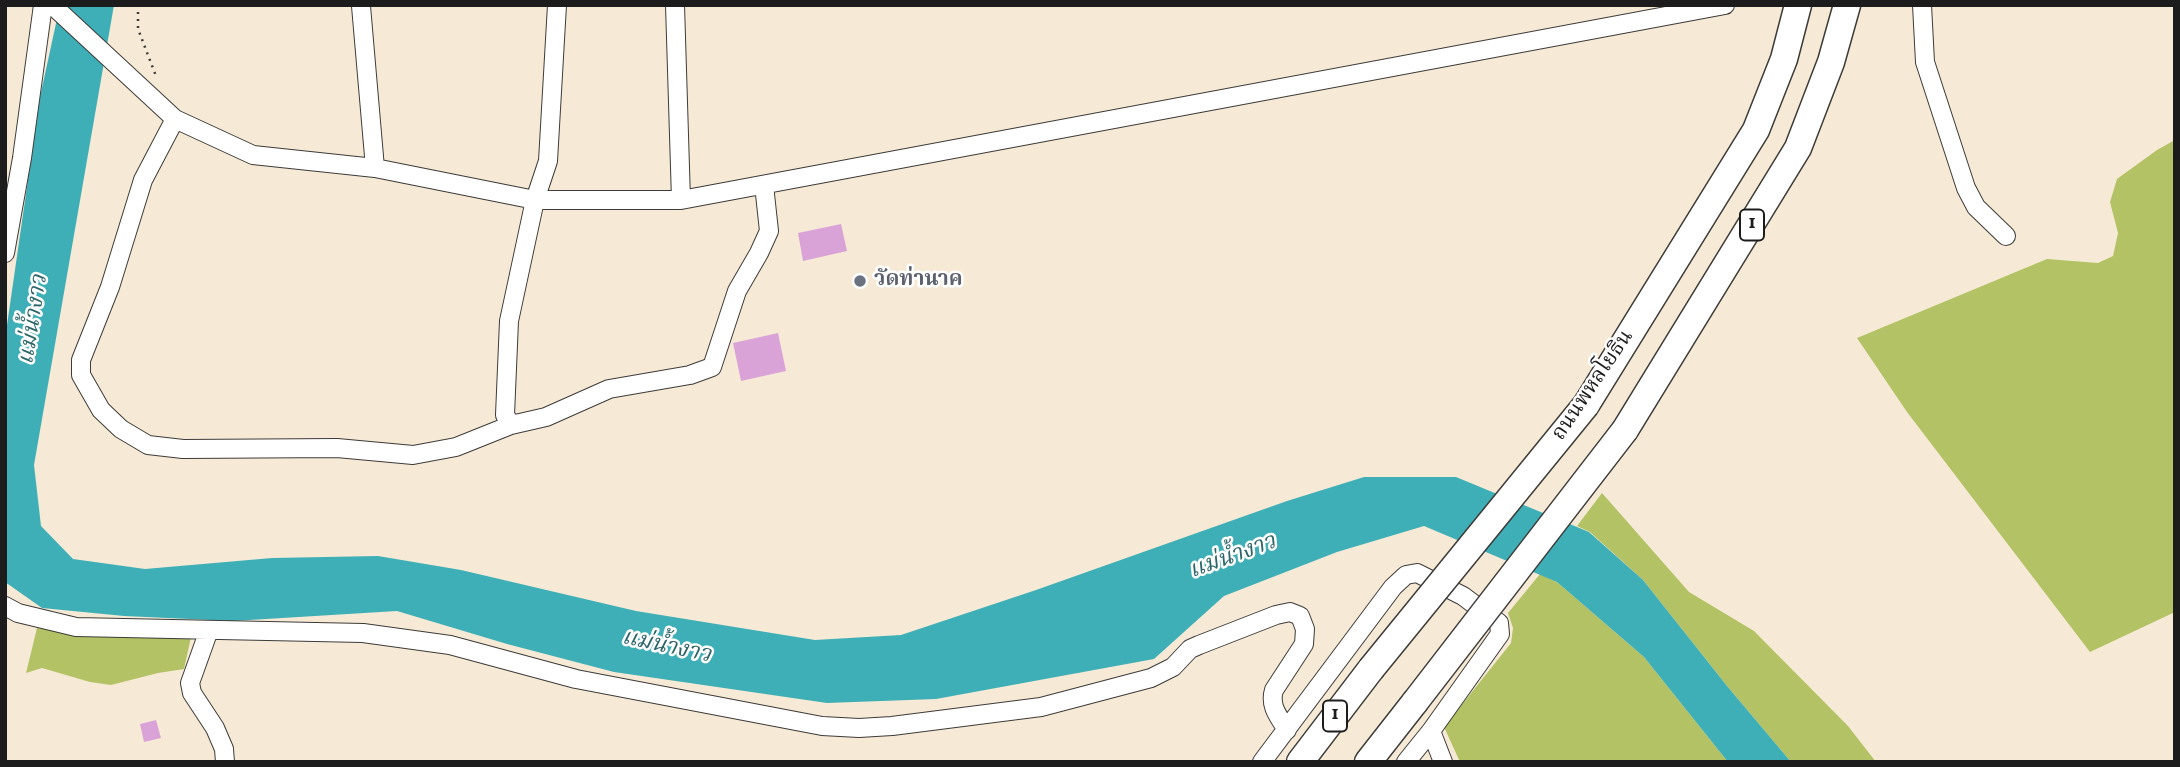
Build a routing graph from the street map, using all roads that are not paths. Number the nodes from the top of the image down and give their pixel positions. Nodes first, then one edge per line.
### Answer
1 (43, 5) edge
2 (52, 5) edge
3 (557, 5) edge
4 (675, 5) edge
5 (1725, 5) edge
6 (1798, 5) edge
7 (1847, 5) edge
8 (1922, 5) edge
9 (361, 6) edge
10 (169, 113) junction
11 (375, 168) junction
12 (764, 185) junction
13 (535, 200) junction
14 (681, 200) junction
15 (2006, 236) dead end
16 (5, 253) edge
17 (511, 425) junction
18 (5, 606) edge
19 (209, 630) junction
20 (1287, 730) junction
21 (1431, 731) junction
22 (225, 762) edge
23 (1262, 762) edge
24 (1300, 762) edge
25 (1368, 762) edge
26 (1406, 762) edge
27 (1443, 762) edge

1 - 16 street
2 - 10 street
3 - 13 street
4 - 14 street
5 - 12 street
6 - 24 highway, ถนนพหลโยธิน / 1, bridge
7 - 25 highway, 1, bridge
8 - 15 street
9 - 11 street
10 - 11 street
10 - 17 street
11 - 13 street
12 - 14 street
12 - 17 street
13 - 14 street
13 - 17 street
18 - 19 street
19 - 20 street
19 - 22 street
20 - 21 street
20 - 23 street
21 - 26 street
21 - 27 street

